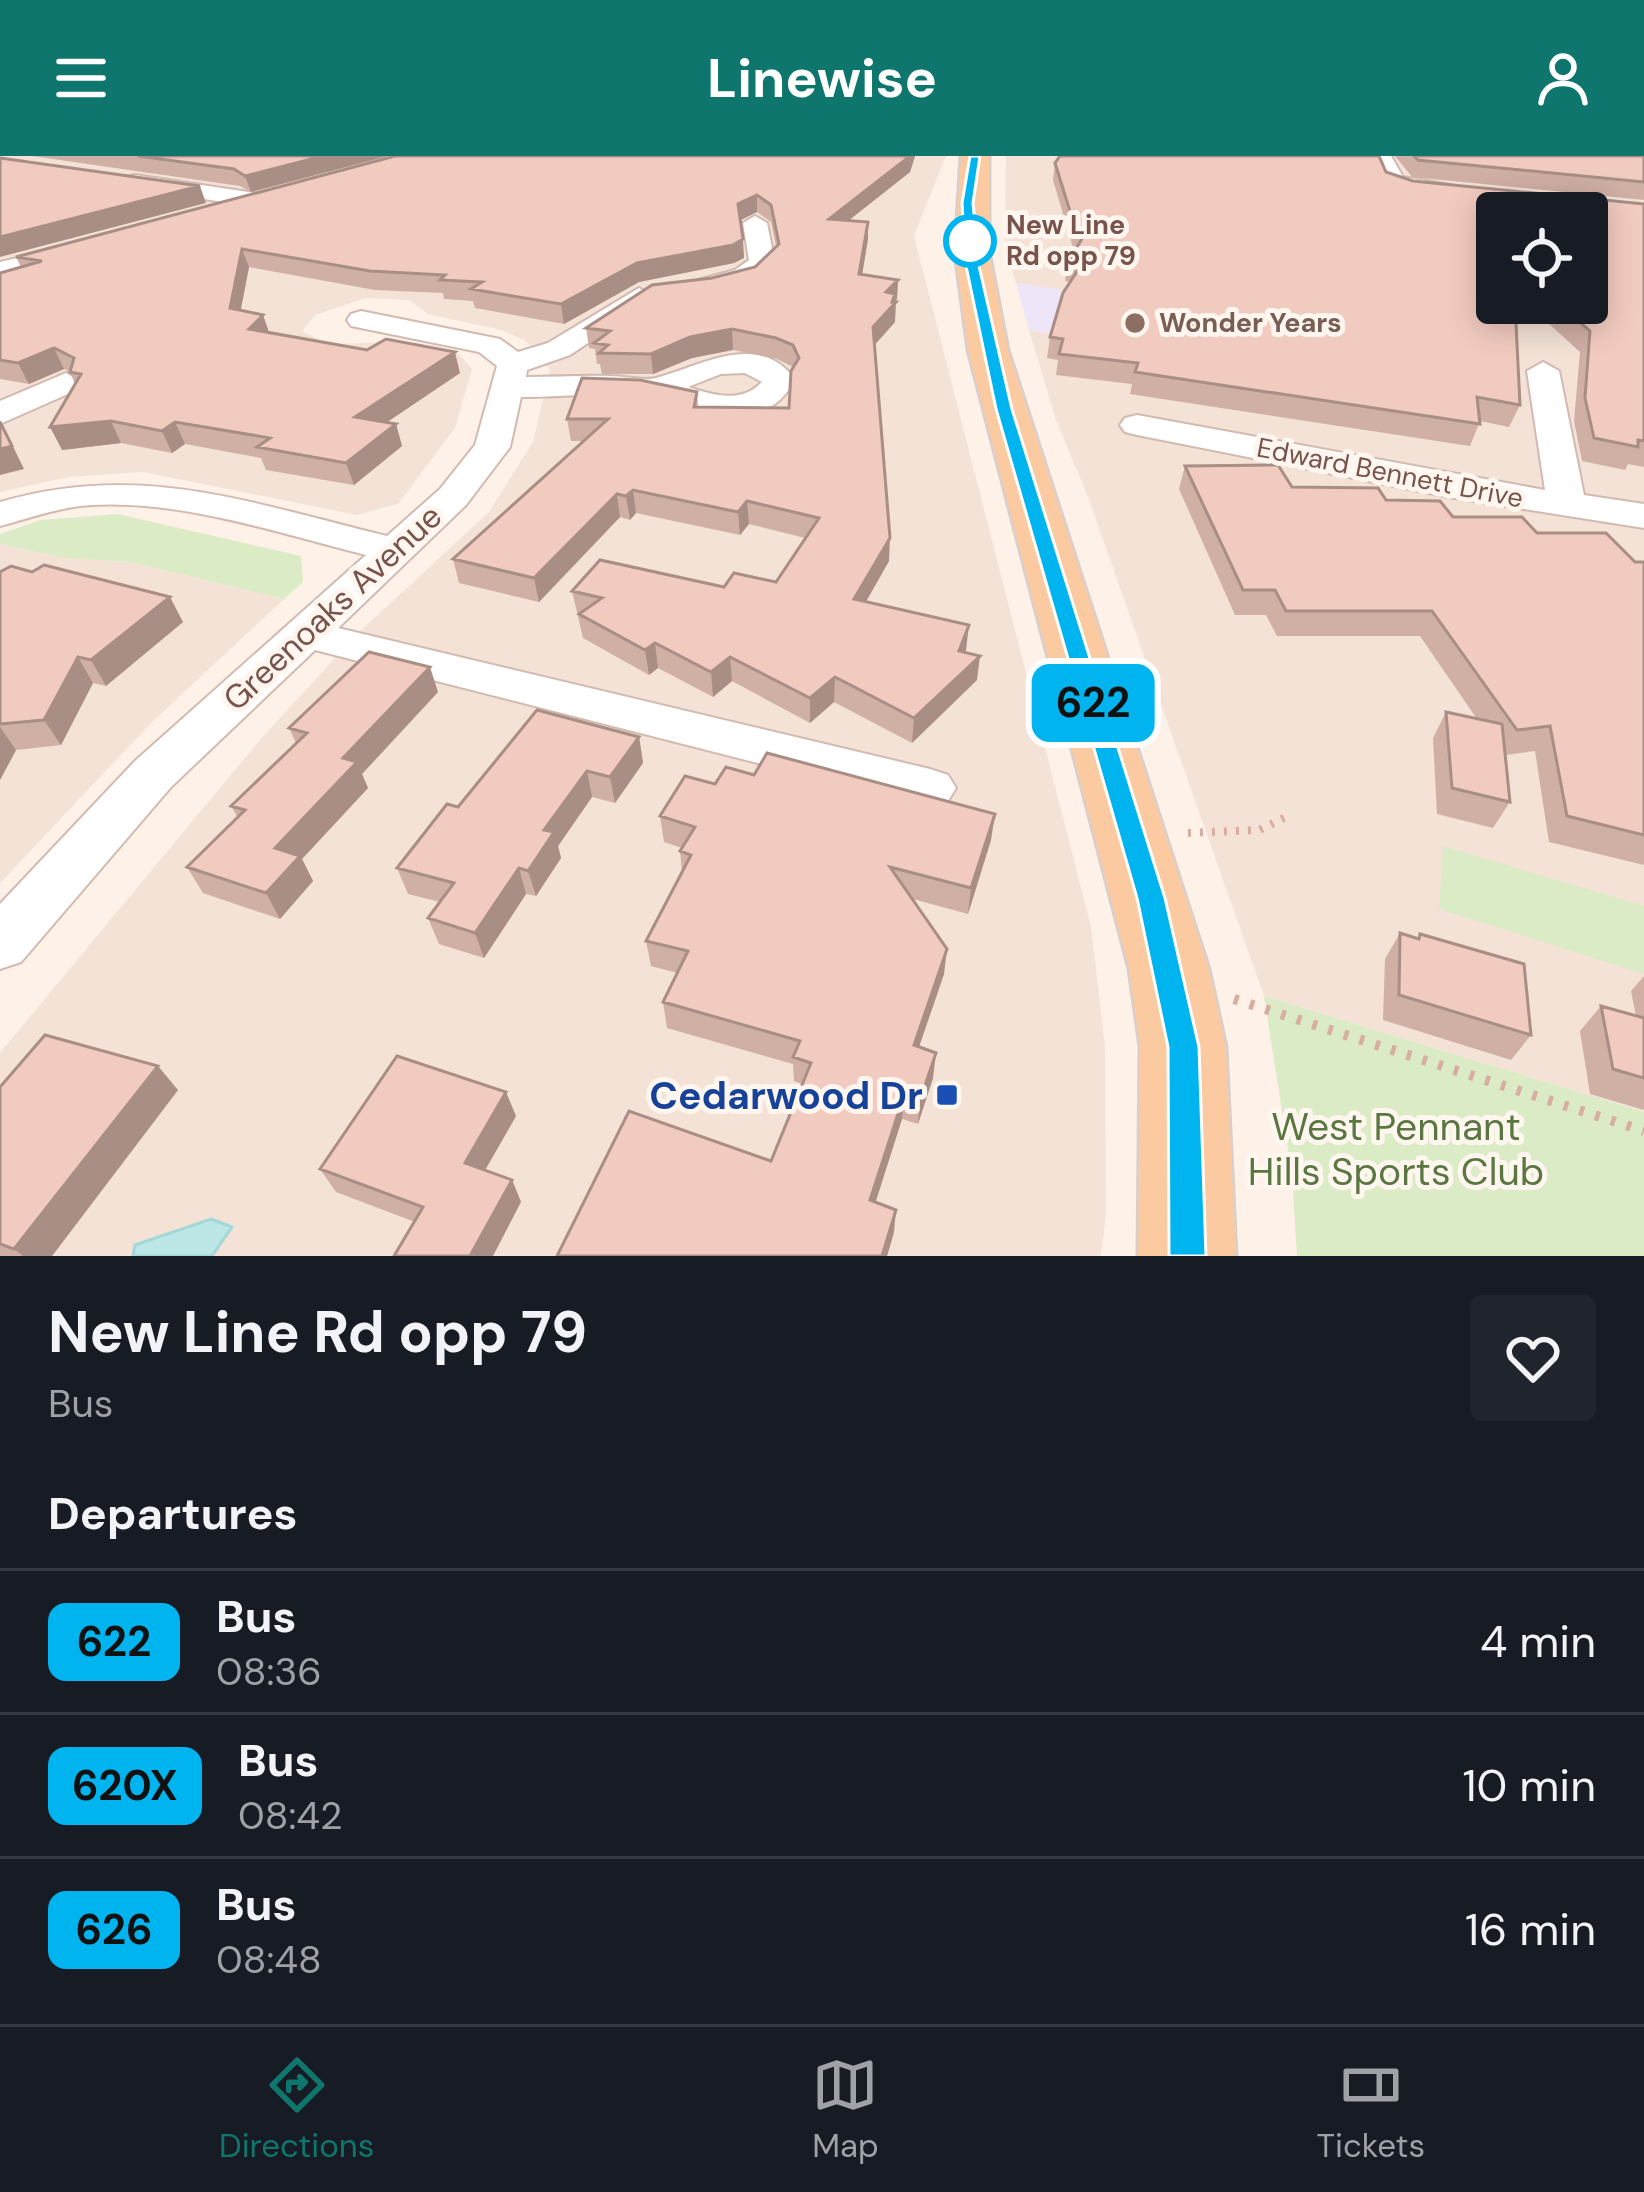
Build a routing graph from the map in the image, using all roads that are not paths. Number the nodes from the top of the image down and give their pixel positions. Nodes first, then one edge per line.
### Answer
1 (975, 156) edge
2 (1378, 156) edge
3 (117, 179) edge
4 (1456, 192) edge
5 (193, 218) edge
6 (755, 224) dead end
7 (110, 243) edge
8 (0, 270) edge
9 (361, 320) dead end
10 (1543, 371) dead end
11 (512, 375) junction
12 (66, 382) edge
13 (659, 389) edge
14 (0, 414) edge
15 (1137, 424) dead end
16 (1567, 507) junction
17 (0, 514) edge
18 (1644, 516) edge
19 (392, 549) junction
20 (302, 633) junction
21 (929, 788) dead end
22 (0, 944) edge
23 (1187, 1256) edge

1 - 23 main road
2 - 4 street
3 - 5 street
6 - 11 street
7 - 8 street
9 - 11 street
10 - 16 street
11 - 13 street
11 - 19 street, Greenoaks Avenue
12 - 14 street
15 - 16 street, Edward Bennett Drive
16 - 18 street, Edward Bennett Drive
17 - 19 street
19 - 20 street, Greenoaks Avenue
20 - 21 street
20 - 22 street, Greenoaks Avenue

